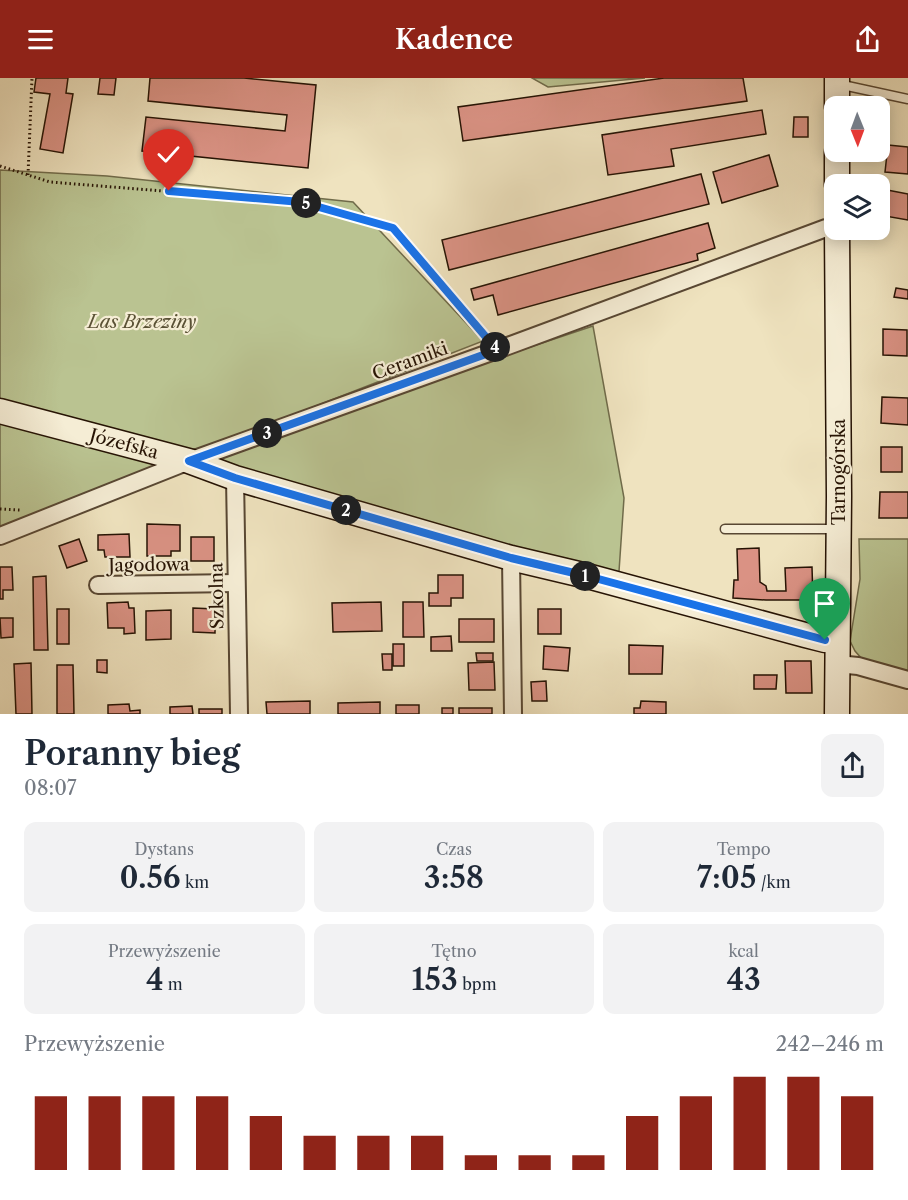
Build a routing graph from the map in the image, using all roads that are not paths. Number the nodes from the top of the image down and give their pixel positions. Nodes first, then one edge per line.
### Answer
1 (835, 88) edge
2 (908, 99) edge
3 (824, 229) edge
4 (836, 240) edge
5 (0, 411) edge
6 (189, 461) junction
7 (235, 478) junction
8 (839, 528) junction
9 (725, 529) dead end
10 (0, 536) edge
11 (511, 558) junction
12 (236, 583) junction
13 (99, 585) dead end
14 (836, 640) junction
15 (837, 664) junction
16 (908, 680) edge
17 (239, 714) edge
18 (513, 714) edge
19 (837, 714) edge

1 - 2 lane
3 - 6 street, Ceramiki
4 - 8 street, Tarnogórska
5 - 6 street, Józefska
6 - 7 street, Józefska
6 - 10 street, Ceramiki
7 - 11 street, Józefska
7 - 12 street, Szkolna
8 - 9 lane
8 - 14 street, Tarnogórska
11 - 14 street, Józefska
11 - 18 street
12 - 13 street, Jagodowa
12 - 17 street, Szkolna
14 - 15 street, Tarnogórska
15 - 16 street
15 - 19 street, Tarnogórska

